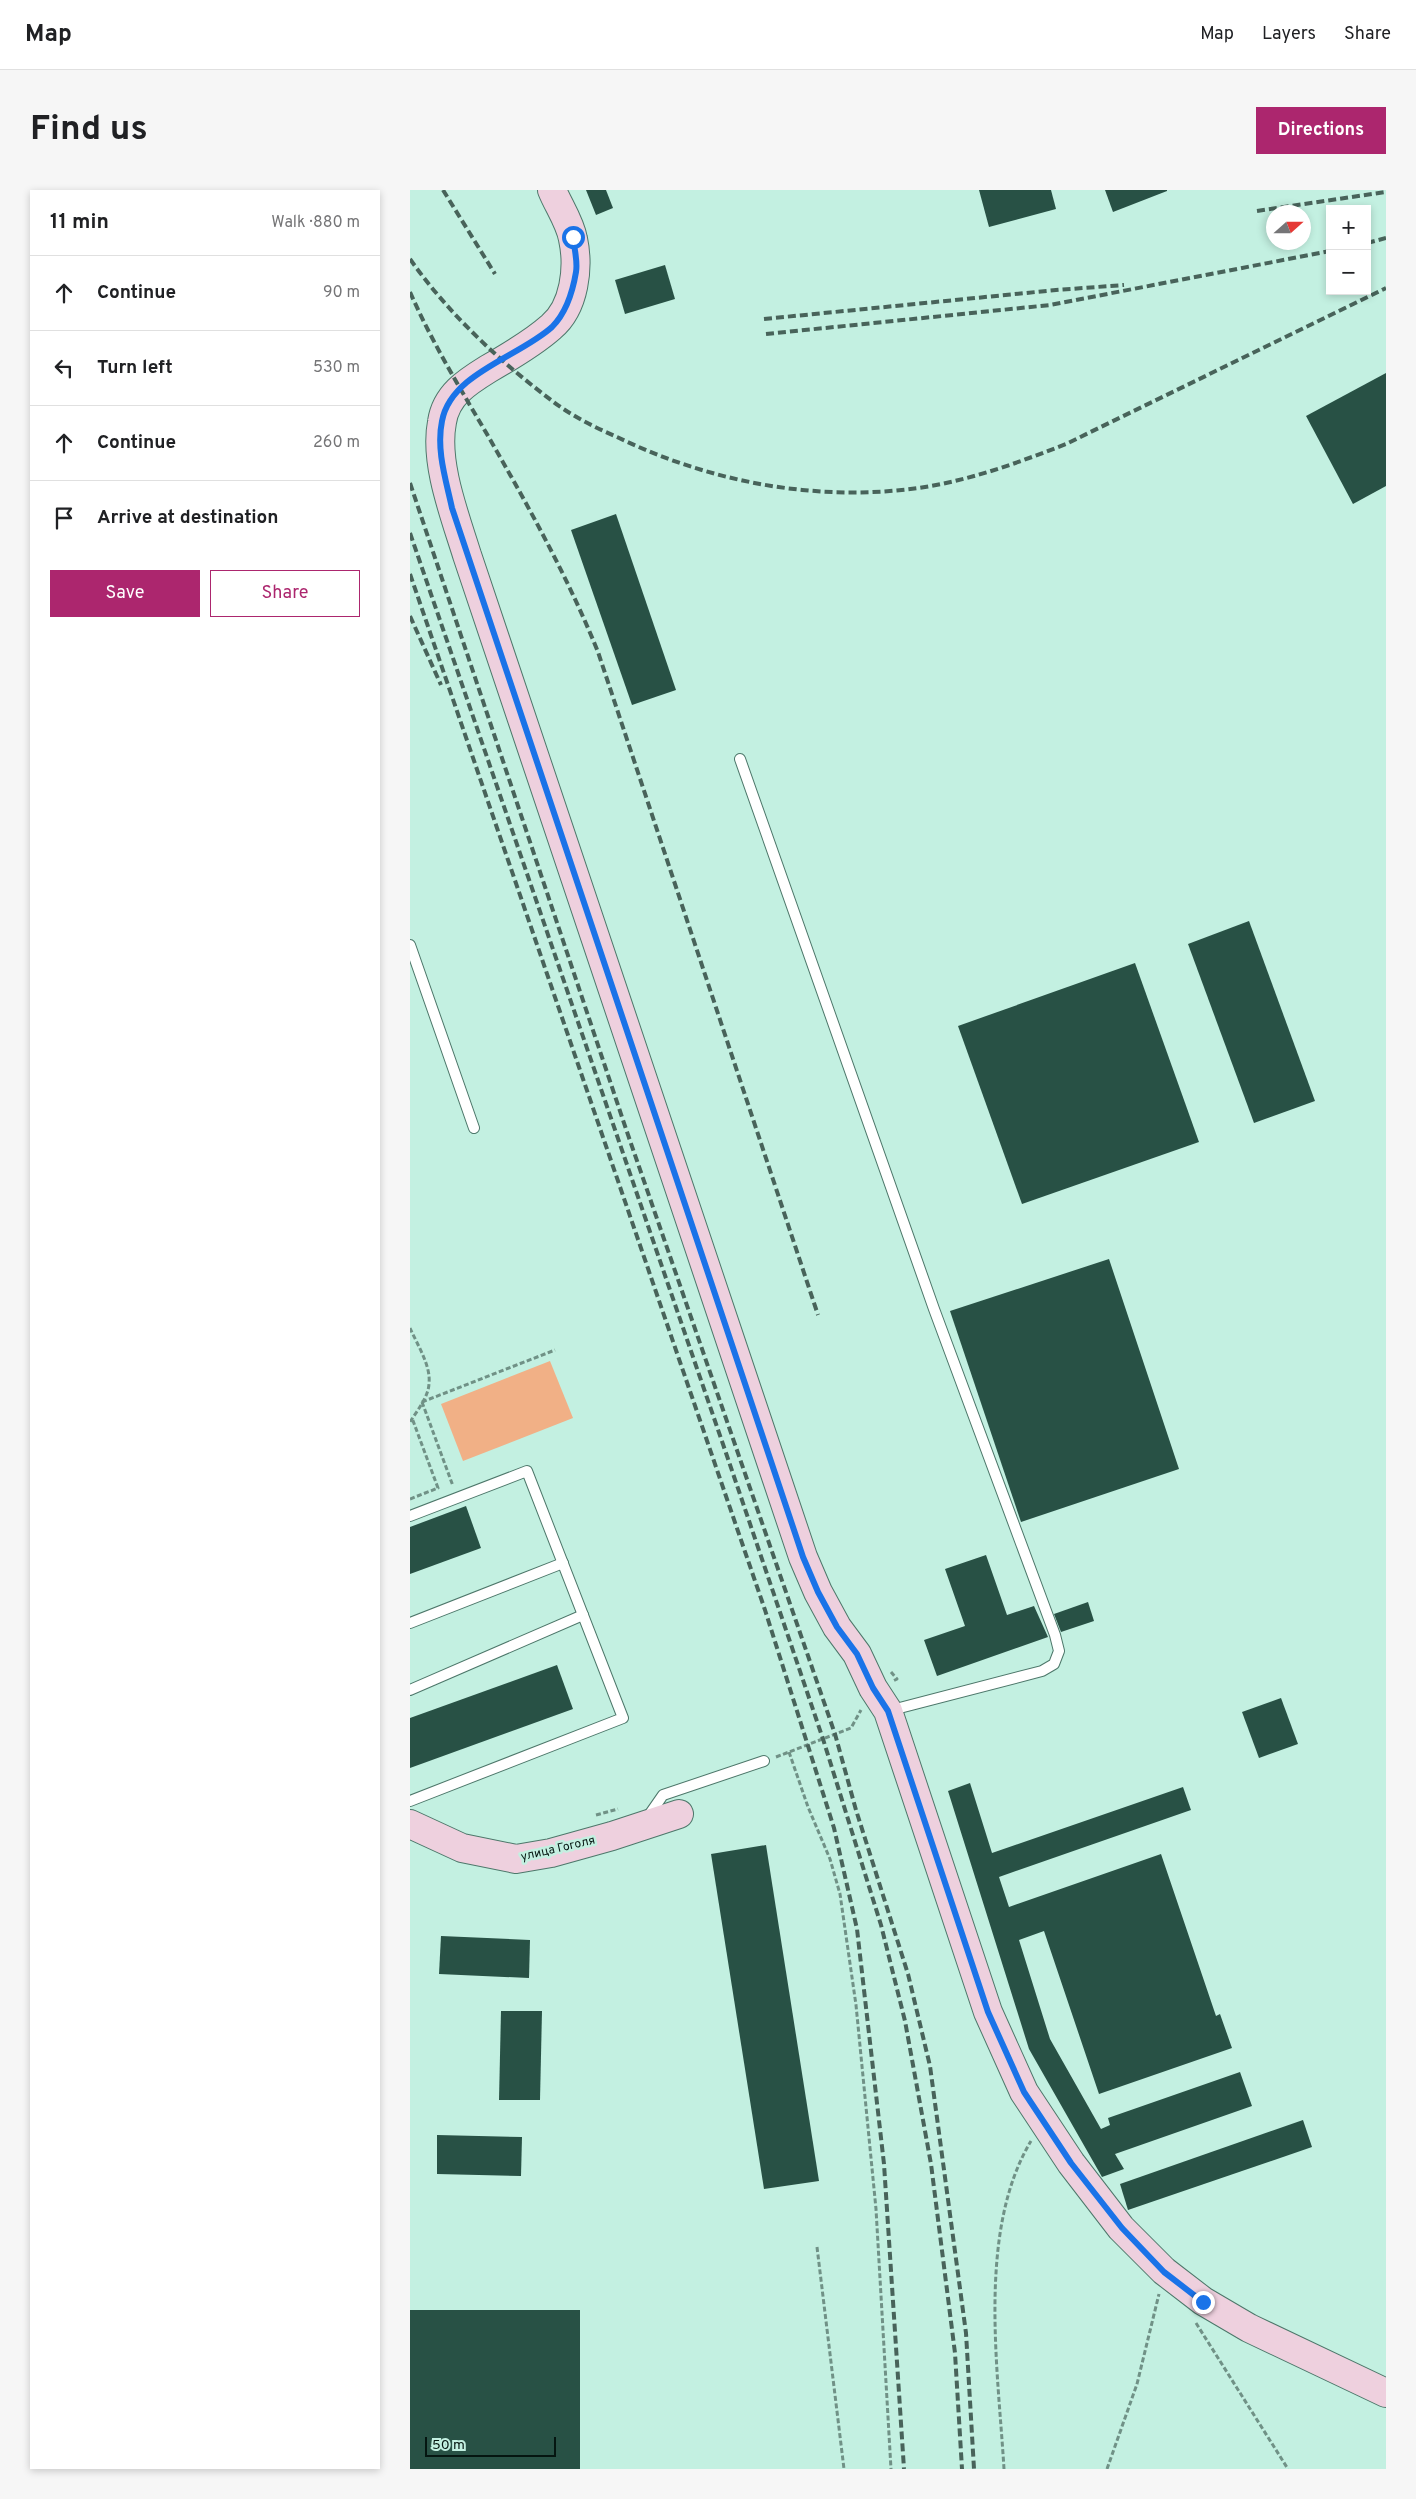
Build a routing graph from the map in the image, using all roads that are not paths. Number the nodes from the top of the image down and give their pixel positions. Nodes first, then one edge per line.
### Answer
1 (552, 190) edge
2 (740, 759) dead end
3 (410, 945) edge
4 (474, 1128) dead end
5 (410, 1516) edge
6 (563, 1563) junction
7 (583, 1615) junction
8 (410, 1622) edge
9 (410, 1690) edge
10 (888, 1711) junction
11 (764, 1761) road end
12 (410, 1801) edge
13 (678, 1814) dead end
14 (410, 1824) edge
15 (640, 1826) junction
16 (1386, 2393) edge

1 - 10 street
2 - 10 lane
3 - 4 lane
5 - 6 lane
6 - 7 lane
6 - 8 lane
7 - 9 lane
7 - 12 lane
10 - 16 street
11 - 15 lane
13 - 15 street, улица Гоголя
14 - 15 street, улица Гоголя

